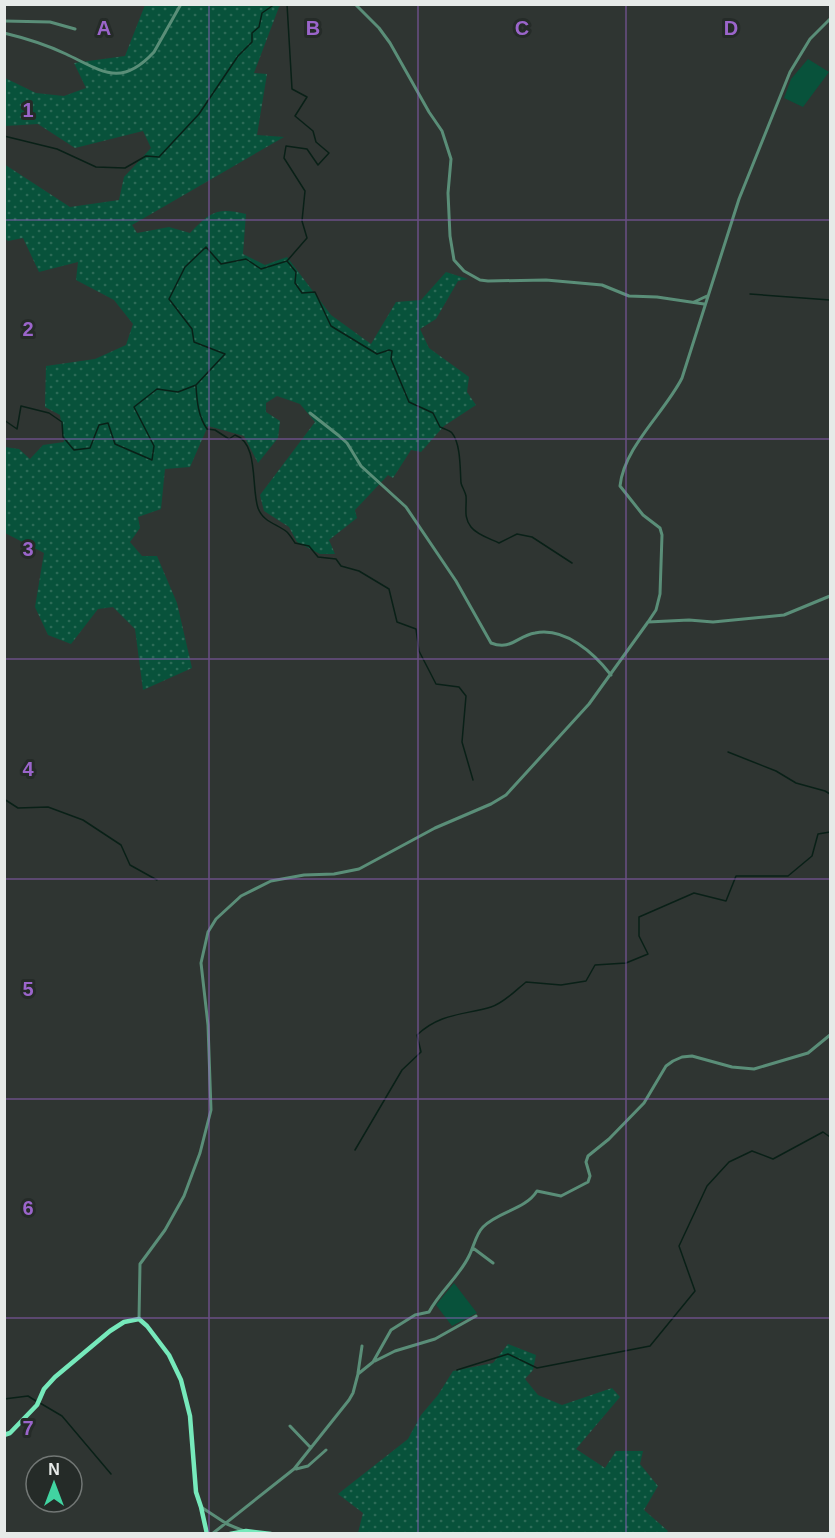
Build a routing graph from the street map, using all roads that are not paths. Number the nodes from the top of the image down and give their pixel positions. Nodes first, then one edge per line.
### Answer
1 (182, 4) edge
2 (355, 4) edge
3 (831, 19) edge
4 (4, 21) edge
5 (75, 29) dead end
6 (4, 33) edge
7 (708, 295) junction
8 (693, 303) junction
9 (705, 304) junction
10 (310, 412) dead end
11 (831, 596) edge
12 (648, 622) junction
13 (611, 675) junction
14 (831, 1035) edge
15 (473, 1248) junction
16 (493, 1263) dead end
17 (476, 1316) dead end
18 (139, 1319) junction
19 (362, 1346) dead end
20 (374, 1362) junction
21 (357, 1374) junction
22 (290, 1426) dead end
23 (4, 1435) edge
24 (311, 1448) junction
25 (327, 1450) dead end
26 (294, 1469) junction
27 (201, 1507) junction
28 (227, 1524) junction
29 (246, 1531) junction
30 (207, 1533) edge
31 (212, 1533) edge
32 (230, 1533) edge
33 (271, 1533) edge

1 - 6 street
2 - 8 street
3 - 7 street
4 - 5 street
7 - 8 street
7 - 9 street
8 - 9 street
9 - 12 street
10 - 13 street
11 - 12 street
12 - 13 street
13 - 18 street
14 - 15 street
15 - 16 street
15 - 20 street
17 - 20 street
18 - 23 main road
18 - 27 main road
19 - 21 street
20 - 21 street
21 - 24 street
22 - 24 street
24 - 26 street
25 - 26 street
26 - 28 street
27 - 28 street
27 - 30 main road
28 - 29 street
28 - 31 street
29 - 32 main road
29 - 33 main road

